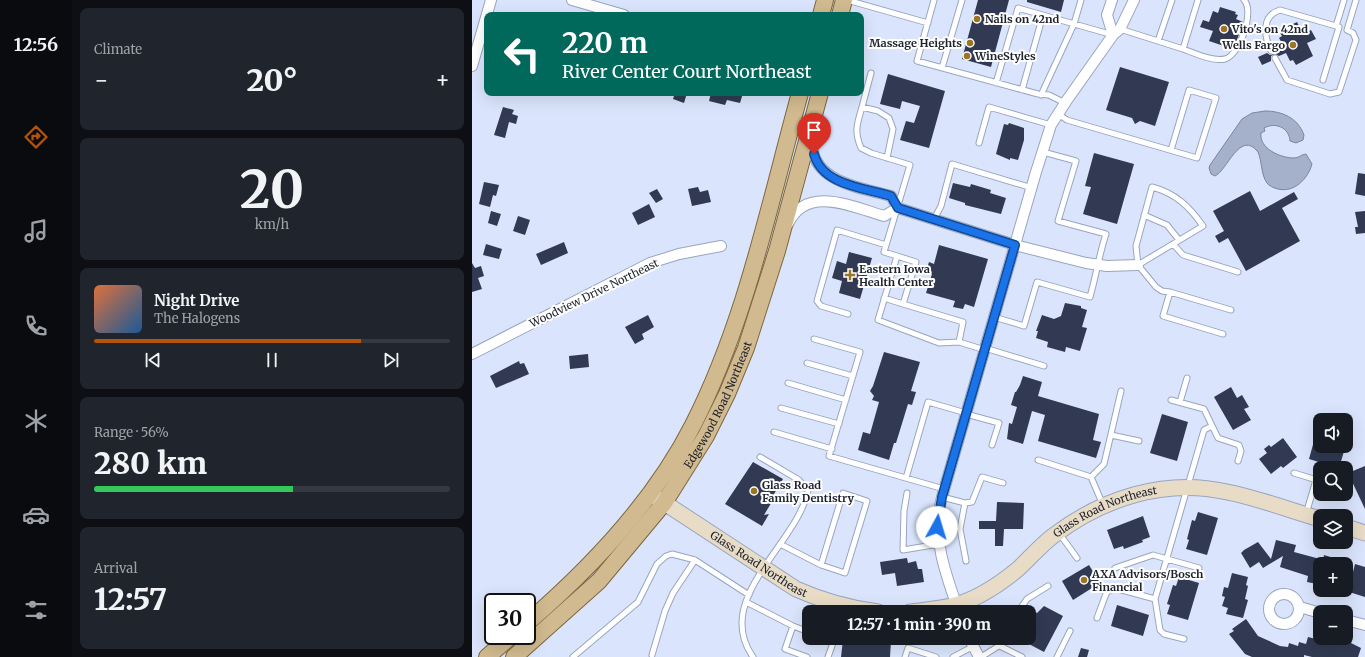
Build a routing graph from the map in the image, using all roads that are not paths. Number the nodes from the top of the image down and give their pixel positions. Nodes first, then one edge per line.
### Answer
1 (491, 0) edge
2 (572, 0) edge
3 (825, 0) edge
4 (844, 0) edge
5 (847, 0) edge
6 (934, 0) edge
7 (962, 0) edge
8 (1081, 0) edge
9 (1112, 0) edge
10 (1134, 0) edge
11 (1172, 0) edge
12 (1198, 0) edge
13 (1244, 0) edge
14 (1344, 0) edge
15 (1356, 0) edge
16 (488, 12) edge
17 (614, 12) edge
18 (822, 12) edge
19 (841, 12) edge
20 (1043, 15) junction
21 (928, 22) junction
22 (484, 24) edge
23 (1074, 24) junction
24 (1337, 27) junction
25 (1347, 30) junction
26 (1117, 32) junction
27 (1158, 41) junction
28 (1182, 49) junction
29 (1271, 51) dead end
30 (1275, 58) dead end
31 (472, 66) edge
32 (942, 68) junction
33 (871, 73) dead end
34 (1323, 80) dead end
35 (996, 83) junction
36 (1022, 90) junction
37 (1041, 95) junction
38 (799, 96) edge
39 (819, 96) edge
40 (1064, 103) junction
41 (862, 107) junction
42 (1058, 114) junction
43 (814, 116) junction
44 (1052, 125) junction
45 (979, 143) dead end
46 (1170, 150) junction
47 (1043, 152) junction
48 (887, 158) junction
49 (1032, 188) junction
50 (898, 208) junction
51 (1144, 215) junction
52 (934, 220) junction
53 (1179, 240) junction
54 (1173, 244) junction
55 (886, 245) junction
56 (1015, 245) junction
57 (721, 246) dead end
58 (777, 251) junction
59 (897, 256) junction
60 (1096, 265) junction
61 (1138, 265) junction
62 (1238, 272) dead end
63 (1170, 292) junction
64 (884, 298) junction
65 (903, 304) junction
66 (1230, 310) dead end
67 (848, 314) dead end
68 (994, 317) junction
69 (1223, 334) dead end
70 (814, 339) dead end
71 (959, 342) junction
72 (985, 349) junction
73 (472, 354) edge
74 (806, 363) dead end
75 (1044, 366) dead end
76 (853, 376) junction
77 (1187, 378) dead end
78 (788, 383) dead end
79 (1121, 391) dead end
80 (846, 400) junction
81 (1171, 400) dead end
82 (1180, 402) junction
83 (781, 408) dead end
84 (966, 413) junction
85 (839, 424) junction
86 (1212, 426) junction
87 (774, 432) dead end
88 (1111, 435) junction
89 (1139, 441) dead end
90 (992, 445) dead end
91 (832, 448) junction
92 (760, 457) dead end
93 (1038, 460) dead end
94 (1238, 461) dead end
95 (1294, 472) dead end
96 (1091, 477) junction
97 (906, 478) junction
98 (1313, 478) edge
99 (1003, 483) dead end
100 (1186, 488) junction
101 (650, 493) junction
102 (907, 493) dead end
103 (943, 493) junction
104 (1313, 495) edge
105 (664, 503) junction
106 (965, 504) junction
107 (1103, 506) junction
108 (1306, 515) junction
109 (1313, 517) edge
110 (1353, 529) edge
111 (1058, 532) junction
112 (1365, 533) edge
113 (780, 544) junction
114 (939, 544) junction
115 (1077, 558) dead end
116 (1166, 559) junction
117 (695, 560) junction
118 (966, 561) dead end
119 (821, 565) junction
120 (763, 568) junction
121 (1115, 568) dead end
122 (1199, 568) dead end
123 (1048, 586) dead end
124 (749, 595) junction
125 (1155, 600) junction
126 (746, 602) junction
127 (839, 605) edge
128 (957, 605) edge
129 (963, 605) edge
130 (1023, 605) edge
131 (1300, 607) dead end
132 (1313, 611) edge
133 (536, 615) edge
134 (1097, 618) dead end
135 (1353, 622) edge
136 (1365, 625) edge
137 (793, 626) junction
138 (802, 629) edge
139 (1070, 631) dead end
140 (1184, 639) dead end
141 (502, 645) edge
142 (832, 645) edge
143 (967, 645) edge
144 (972, 645) edge
145 (998, 645) joint
146 (493, 654) edge
147 (652, 654) dead end
148 (514, 657) edge
149 (573, 657) edge
150 (753, 657) edge
151 (807, 657) edge
152 (828, 657) edge
153 (905, 657) edge
154 (936, 657) edge
155 (953, 657) edge
156 (980, 657) edge
157 (1022, 657) edge
158 (1057, 657) edge

1 - 16 street
2 - 17 street
3 - 18 main road
4 - 19 main road
5 - 21 lane
6 - 21 lane
7 - 32 lane
8 - 23 lane
9 - 26 street
10 - 26 street
11 - 27 lane
12 - 28 lane
13 - 28 lane
14 - 24 lane
15 - 25 lane
20 - 23 lane
20 - 35 lane
20 - 36 lane
21 - 32 lane
22 - 31 street
23 - 26 lane
23 - 37 lane
24 - 25 lane
24 - 29 lane
24 - 34 lane
25 - 30 lane
26 - 27 lane
26 - 40 street
27 - 28 lane
32 - 35 lane
33 - 41 lane
35 - 36 lane
36 - 37 lane
37 - 40 lane
38 - 101 main road, Edgewood Road Northeast
39 - 43 main road, Edgewood Road Northeast
40 - 42 street
41 - 48 lane
41 - 48 lane
42 - 44 street
42 - 46 lane
43 - 50 street
43 - 58 main road, Edgewood Road Northeast
44 - 45 lane
44 - 47 street
46 - 46 lane
47 - 49 street
47 - 60 lane
48 - 50 lane
49 - 52 lane
49 - 56 street
50 - 52 street
50 - 55 lane
50 - 58 street
51 - 53 lane
51 - 53 lane
51 - 61 lane
52 - 56 street
53 - 54 lane
54 - 61 lane
54 - 62 lane
55 - 59 lane
55 - 67 lane
56 - 60 street
56 - 68 street
57 - 73 street, Woodview Drive Northeast
58 - 105 main road, Edgewood Road Northeast
59 - 64 lane
59 - 65 lane
60 - 61 street
60 - 68 lane
61 - 63 lane
63 - 66 lane
63 - 69 lane
64 - 65 lane
64 - 71 lane
65 - 71 lane
68 - 72 street
70 - 76 lane
71 - 72 lane
72 - 75 lane
72 - 84 street
74 - 76 lane
76 - 80 lane
77 - 82 lane
78 - 80 lane
79 - 88 lane
80 - 85 lane
81 - 82 lane
82 - 86 lane
83 - 85 lane
84 - 90 lane
84 - 97 lane
84 - 103 street
85 - 91 lane
86 - 94 lane
86 - 100 lane
87 - 91 lane
88 - 89 lane
88 - 96 lane
91 - 97 lane
92 - 113 lane
93 - 96 lane
95 - 98 lane
96 - 107 lane
97 - 103 lane
99 - 106 lane
100 - 107 street, Glass Road Northeast
100 - 108 street, Glass Road Northeast
100 - 116 lane
101 - 105 street, Glass Road Northeast
101 - 133 main road, Edgewood Road Northeast
102 - 114 lane
103 - 106 lane
103 - 114 street
104 - 108 lane
105 - 120 street, Glass Road Northeast
105 - 148 main road, Edgewood Road Northeast
106 - 118 lane
107 - 111 street, Glass Road Northeast
108 - 109 street, Glass Road Northeast
110 - 112 street
111 - 115 lane
111 - 129 street, Glass Road Northeast
113 - 119 lane
113 - 120 lane
114 - 128 street
116 - 121 lane
116 - 122 lane
116 - 125 lane
117 - 124 lane
117 - 147 lane
117 - 149 lane
119 - 119 lane
120 - 124 lane
120 - 127 street, Glass Road Northeast
123 - 130 lane
124 - 126 lane
125 - 134 lane
125 - 140 lane
126 - 137 lane
126 - 150 lane
131 - 132 street
135 - 136 street
137 - 138 lane
137 - 151 lane
139 - 158 lane
141 - 146 main road
142 - 152 lane
143 - 155 lane
144 - 156 street
145 - 156 lane
145 - 157 lane
153 - 154 lane

